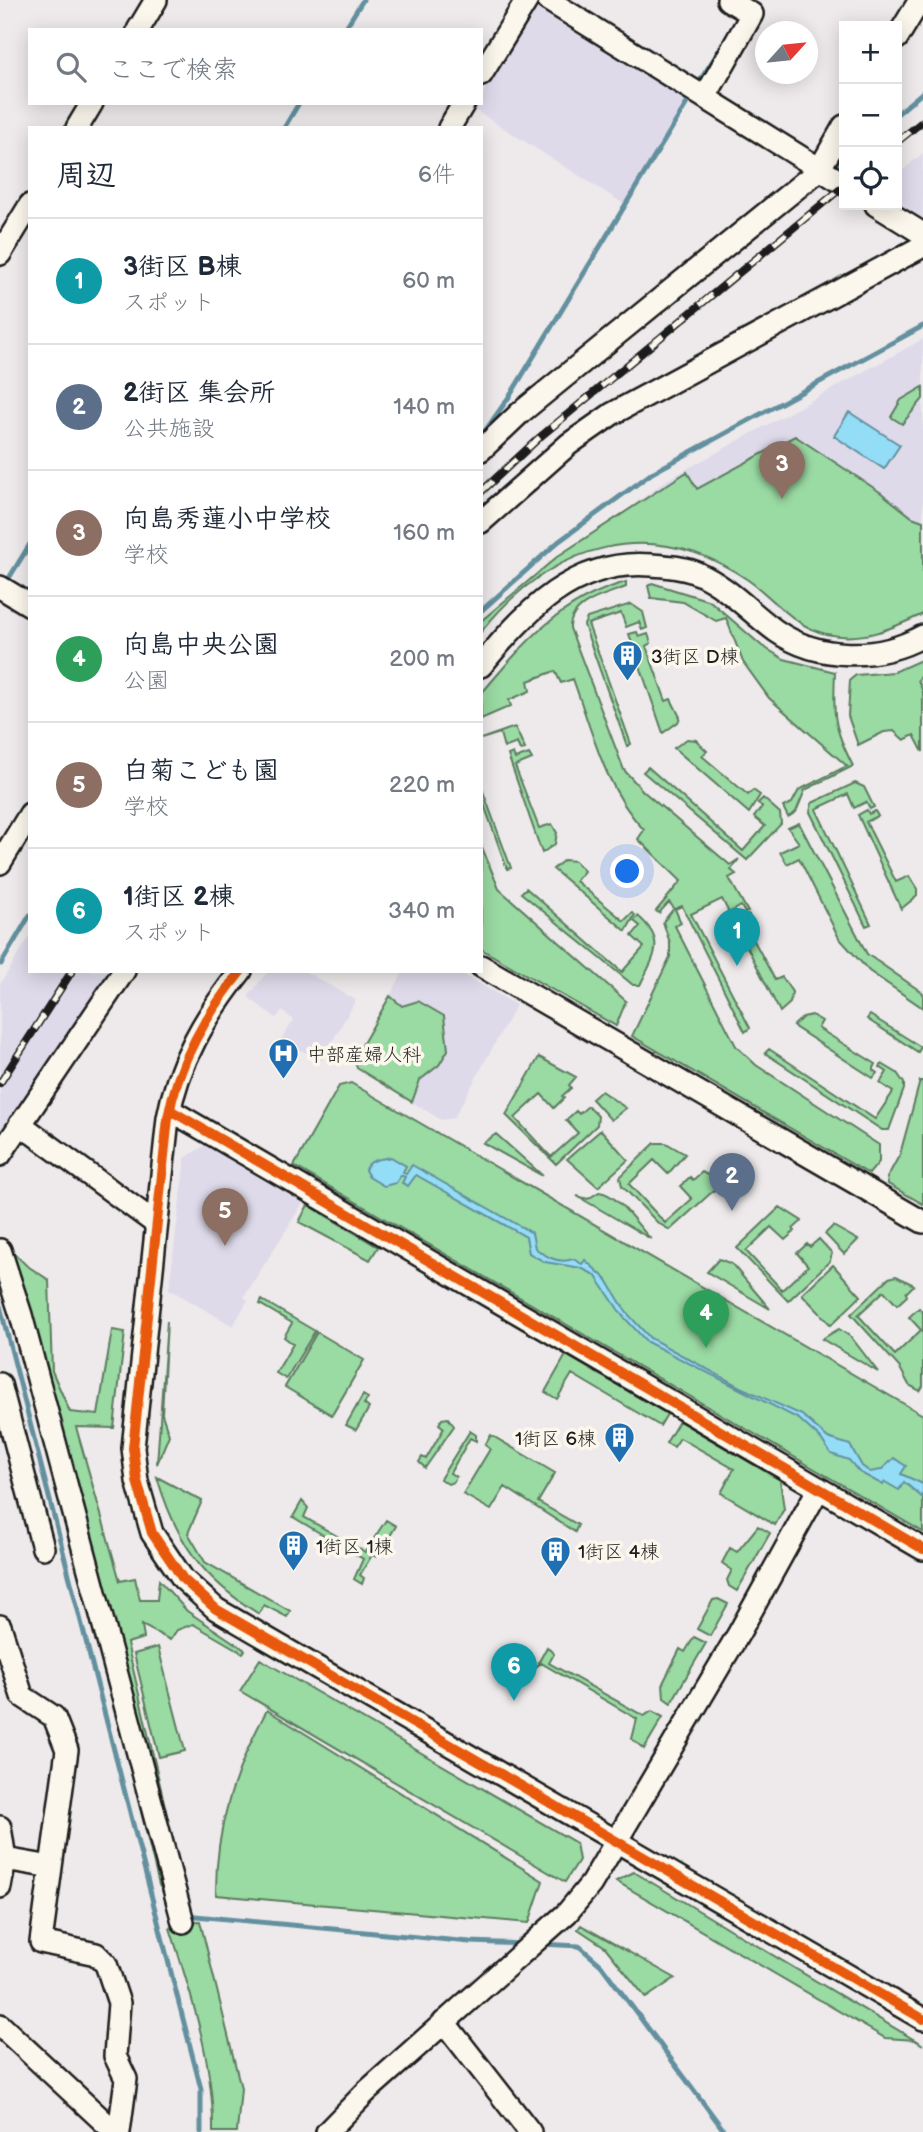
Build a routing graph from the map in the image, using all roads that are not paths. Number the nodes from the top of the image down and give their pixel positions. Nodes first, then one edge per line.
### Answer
1 (156, 0) edge
2 (527, 0) edge
3 (548, 0) edge
4 (728, 0) edge
5 (920, 0) edge
6 (139, 28) edge
7 (902, 30) edge
8 (483, 72) edge
9 (705, 97) junction
10 (91, 105) edge
11 (463, 105) edge
12 (78, 126) edge
13 (450, 126) edge
14 (839, 135) edge
15 (819, 170) junction
16 (839, 181) edge
17 (28, 208) edge
18 (884, 210) edge
19 (923, 234) edge
20 (923, 246) edge
21 (0, 254) edge
22 (483, 448) edge
23 (483, 520) edge
24 (0, 587) edge
25 (28, 604) edge
26 (923, 636) edge
27 (483, 664) edge
28 (28, 817) edge
29 (0, 863) edge
30 (483, 967) edge
31 (123, 973) edge
32 (240, 973) edge
33 (170, 1110) junction
34 (20, 1124) junction
35 (0, 1155) edge
36 (923, 1222) edge
37 (155, 1223) junction
38 (0, 1250) edge
39 (0, 1384) edge
40 (818, 1488) junction
41 (43, 1548) dead end
42 (923, 1549) edge
43 (0, 1626) edge
44 (0, 1827) edge
45 (616, 1839) junction
46 (5, 1859) junction
47 (51, 1867) junction
48 (0, 1887) edge
49 (183, 1922) dead end
50 (923, 2019) edge
51 (444, 2022) junction
52 (0, 2025) edge
53 (117, 2132) edge
54 (327, 2132) edge
55 (530, 2132) edge

1 - 6 street
2 - 8 street
3 - 9 street
4 - 9 street
5 - 7 street
9 - 15 street
10 - 12 street
11 - 13 street
14 - 15 street
15 - 16 street
15 - 22 street
17 - 21 street
18 - 19 street
20 - 23 street
24 - 25 street
26 - 27 street
28 - 29 street
30 - 36 street
31 - 34 street
32 - 33 street
33 - 37 street
33 - 40 street
34 - 35 street
34 - 37 street
37 - 45 street
38 - 49 street
39 - 41 street
40 - 42 street
40 - 45 street
43 - 47 street
44 - 46 street
45 - 50 street
45 - 51 street
46 - 47 street
46 - 48 street
47 - 53 street
51 - 54 street
51 - 55 street
52 - 53 street

